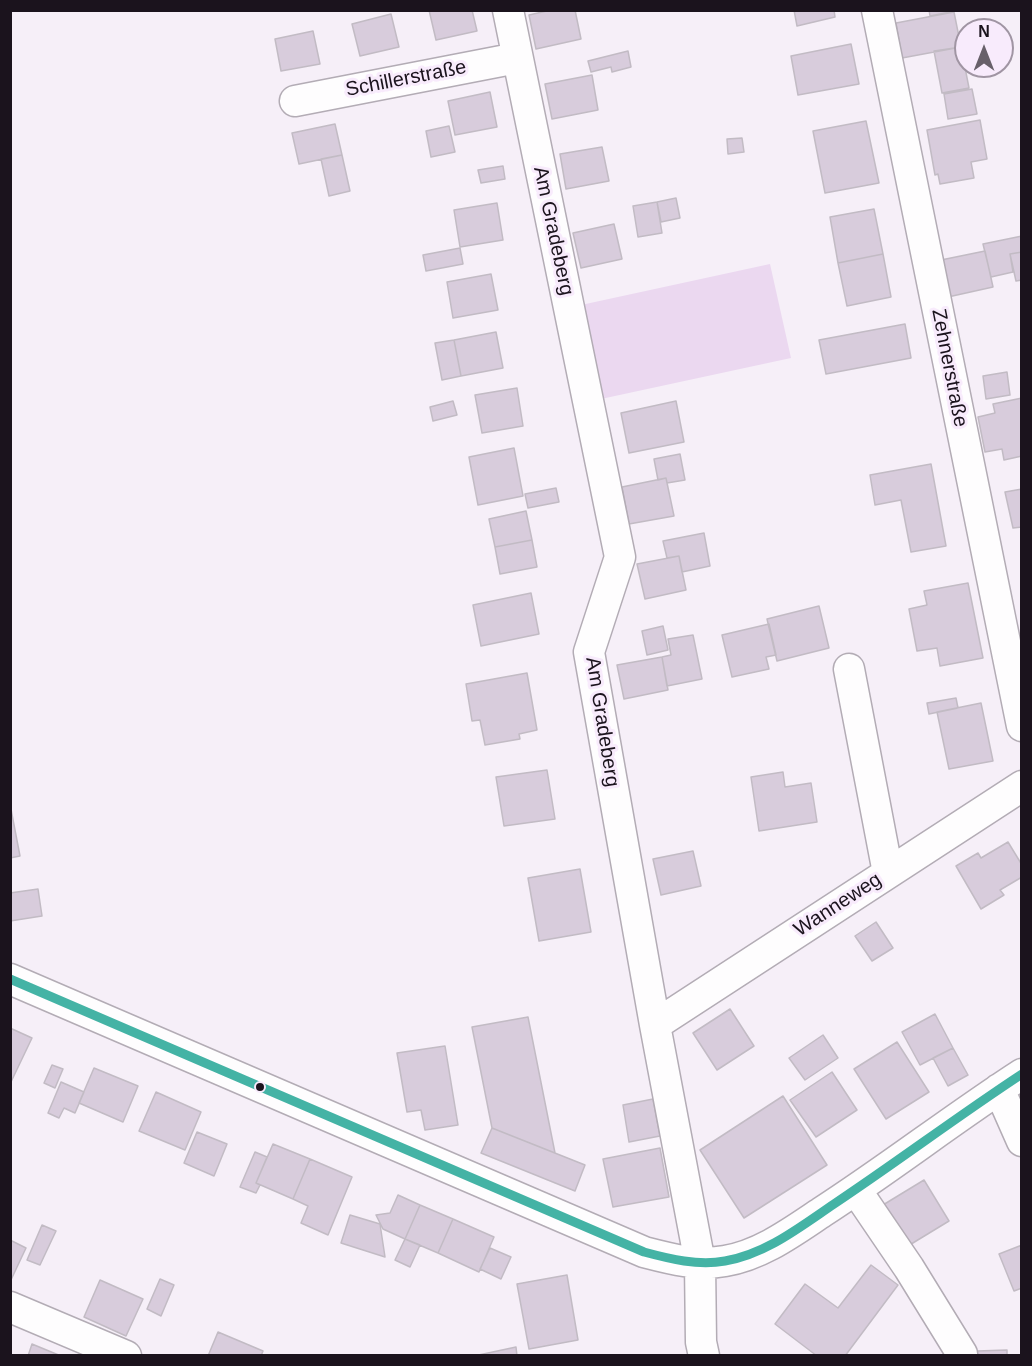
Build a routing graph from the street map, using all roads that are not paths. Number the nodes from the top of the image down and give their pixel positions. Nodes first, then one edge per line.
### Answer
1 (508, 10) edge
2 (877, 10) edge
3 (517, 58) junction
4 (295, 101) dead end
5 (849, 669) dead end
6 (1022, 726) edge
7 (1022, 786) edge
8 (888, 873) junction
9 (10, 979) edge
10 (655, 1025) junction
11 (1010, 1081) edge
12 (1022, 1141) edge
13 (856, 1190) junction
14 (700, 1263) junction
15 (10, 1307) edge
16 (694, 1351) edge
17 (962, 1354) edge
18 (126, 1356) edge

1 - 3 street, Am Gradeberg
2 - 6 street, Zehnerstraße
3 - 4 street, Schillerstraße
3 - 10 street, Am Gradeberg
5 - 8 street
7 - 8 street, Wanneweg
8 - 10 street, Wanneweg
9 - 14 street
10 - 14 street, Am Gradeberg
11 - 12 street
11 - 13 street
13 - 14 street
13 - 17 street
14 - 16 street, Am Gradeberg
15 - 18 street

